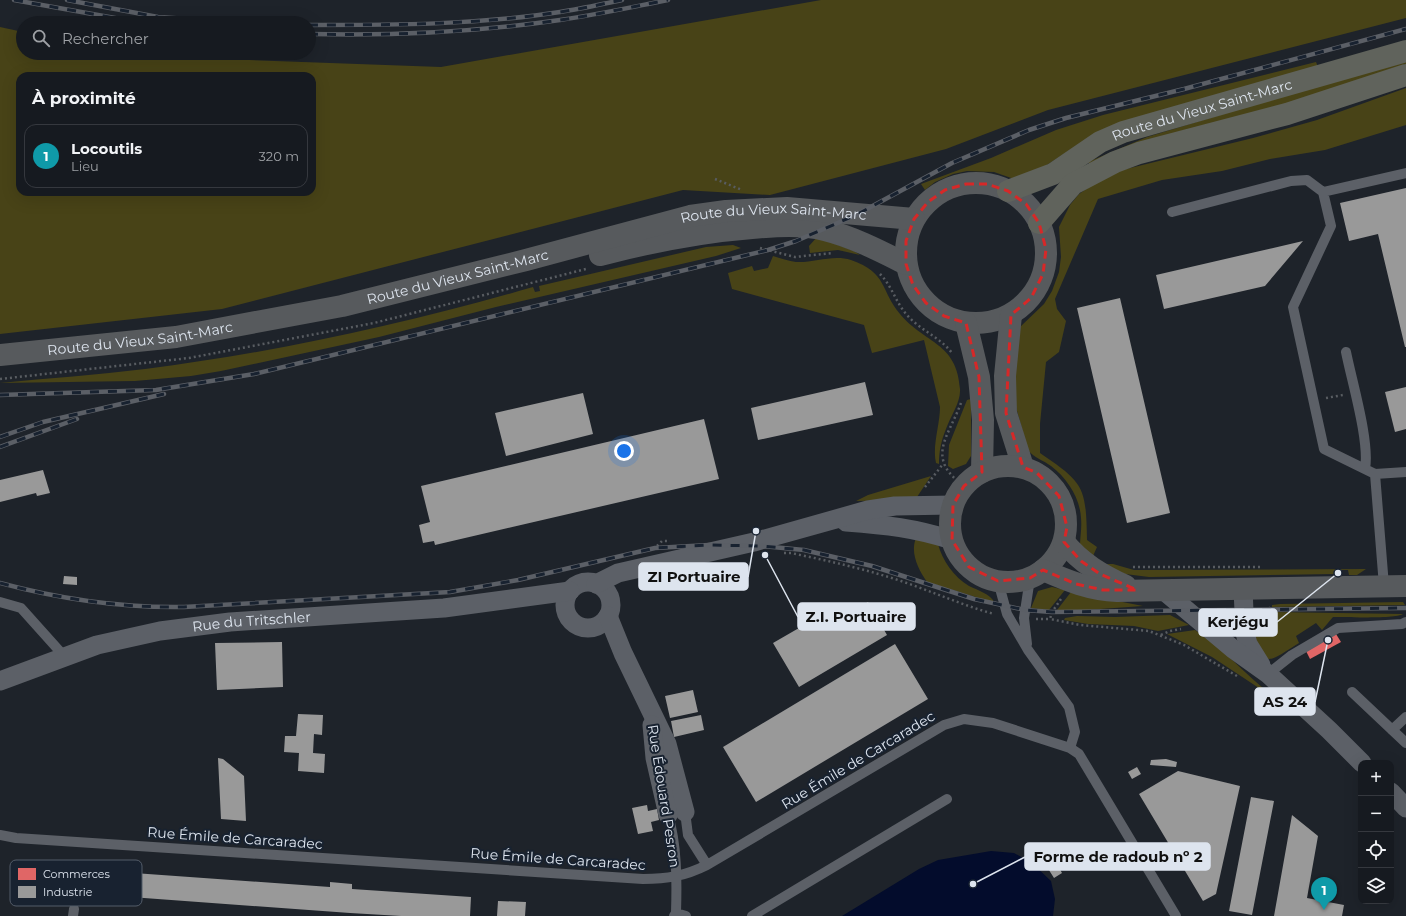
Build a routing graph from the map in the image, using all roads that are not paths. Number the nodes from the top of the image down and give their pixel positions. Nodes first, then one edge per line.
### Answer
1 (1406, 51) edge
2 (1406, 76) edge
3 (1406, 173) edge
4 (1008, 191) junction
5 (1323, 192) junction
6 (1172, 212) dead end
7 (914, 219) junction
8 (1039, 223) junction
9 (906, 264) junction
10 (1011, 315) junction
11 (966, 323) junction
12 (1346, 352) dead end
13 (0, 355) edge
14 (0, 364) edge
15 (1023, 468) junction
16 (1365, 469) junction
17 (982, 472) junction
18 (1406, 472) edge
19 (1375, 474) junction
20 (953, 505) junction
21 (833, 521) junction
22 (952, 540) junction
23 (1064, 542) junction
24 (637, 569) junction
25 (1036, 574) junction
26 (998, 581) junction
27 (596, 584) junction
28 (1384, 586) junction
29 (1406, 586) edge
30 (1243, 589) junction
31 (1137, 590) junction
32 (570, 591) junction
33 (1164, 591) junction
34 (510, 600) junction
35 (0, 602) edge
36 (609, 607) junction
37 (568, 617) junction
38 (1406, 622) edge
39 (589, 628) junction
40 (1028, 650) junction
41 (623, 653) junction
42 (64, 656) junction
43 (1268, 674) junction
44 (0, 681) edge
45 (1352, 692) dead end
46 (1406, 717) edge
47 (1392, 730) junction
48 (1406, 743) edge
49 (1070, 748) junction
50 (1359, 760) edge
51 (1394, 795) edge
52 (947, 800) dead end
53 (1406, 808) edge
54 (676, 813) junction
55 (0, 835) edge
56 (707, 865) junction
57 (677, 877) junction
58 (679, 915) edge
59 (752, 916) edge
60 (1176, 916) edge

1 - 4 highway, Route du Vieux Saint-Marc
2 - 8 highway, Route du Vieux Saint-Marc
3 - 5 lane
4 - 7 main road
4 - 8 main road
5 - 6 lane
5 - 16 lane
7 - 9 main road
7 - 13 main road, Route du Vieux Saint-Marc
8 - 10 main road
9 - 11 main road
9 - 14 main road, Route du Vieux Saint-Marc
10 - 11 main road
10 - 15 main road
11 - 17 main road
12 - 16 lane
15 - 17 main road
15 - 23 main road
16 - 19 lane
17 - 20 main road
18 - 19 lane
19 - 28 lane
20 - 21 street
20 - 22 main road
21 - 22 street
21 - 24 street
22 - 26 main road
23 - 25 main road
23 - 31 main road
24 - 27 street
24 - 36 street
25 - 26 main road
25 - 31 main road
25 - 40 lane
26 - 40 lane
27 - 32 street
27 - 36 street
28 - 29 main road
28 - 30 main road
30 - 33 main road
30 - 43 street
31 - 33 main road
32 - 34 street, Rue du Tritschler
32 - 37 street
33 - 43 street
34 - 37 street, Rue du Tritschler
34 - 42 street, Rue du Tritschler
35 - 42 lane
36 - 39 street
36 - 41 street, Rue Édouard Pesron
37 - 39 street
38 - 43 lane
39 - 41 street, Rue Édouard Pesron
40 - 49 lane
41 - 54 street, Rue Édouard Pesron
42 - 44 street, Rue du Tritschler
43 - 50 street
45 - 47 lane
46 - 47 lane
47 - 48 lane
49 - 56 lane, Rue Émile de Carcaradec
49 - 60 lane
51 - 53 street
52 - 59 lane
54 - 56 lane, Rue Édouard Pesron
54 - 57 lane, Rue Édouard Pesron
55 - 57 lane, Rue Émile de Carcaradec
56 - 57 lane, Rue Émile de Carcaradec
57 - 58 lane, Rue Édouard Pesron

